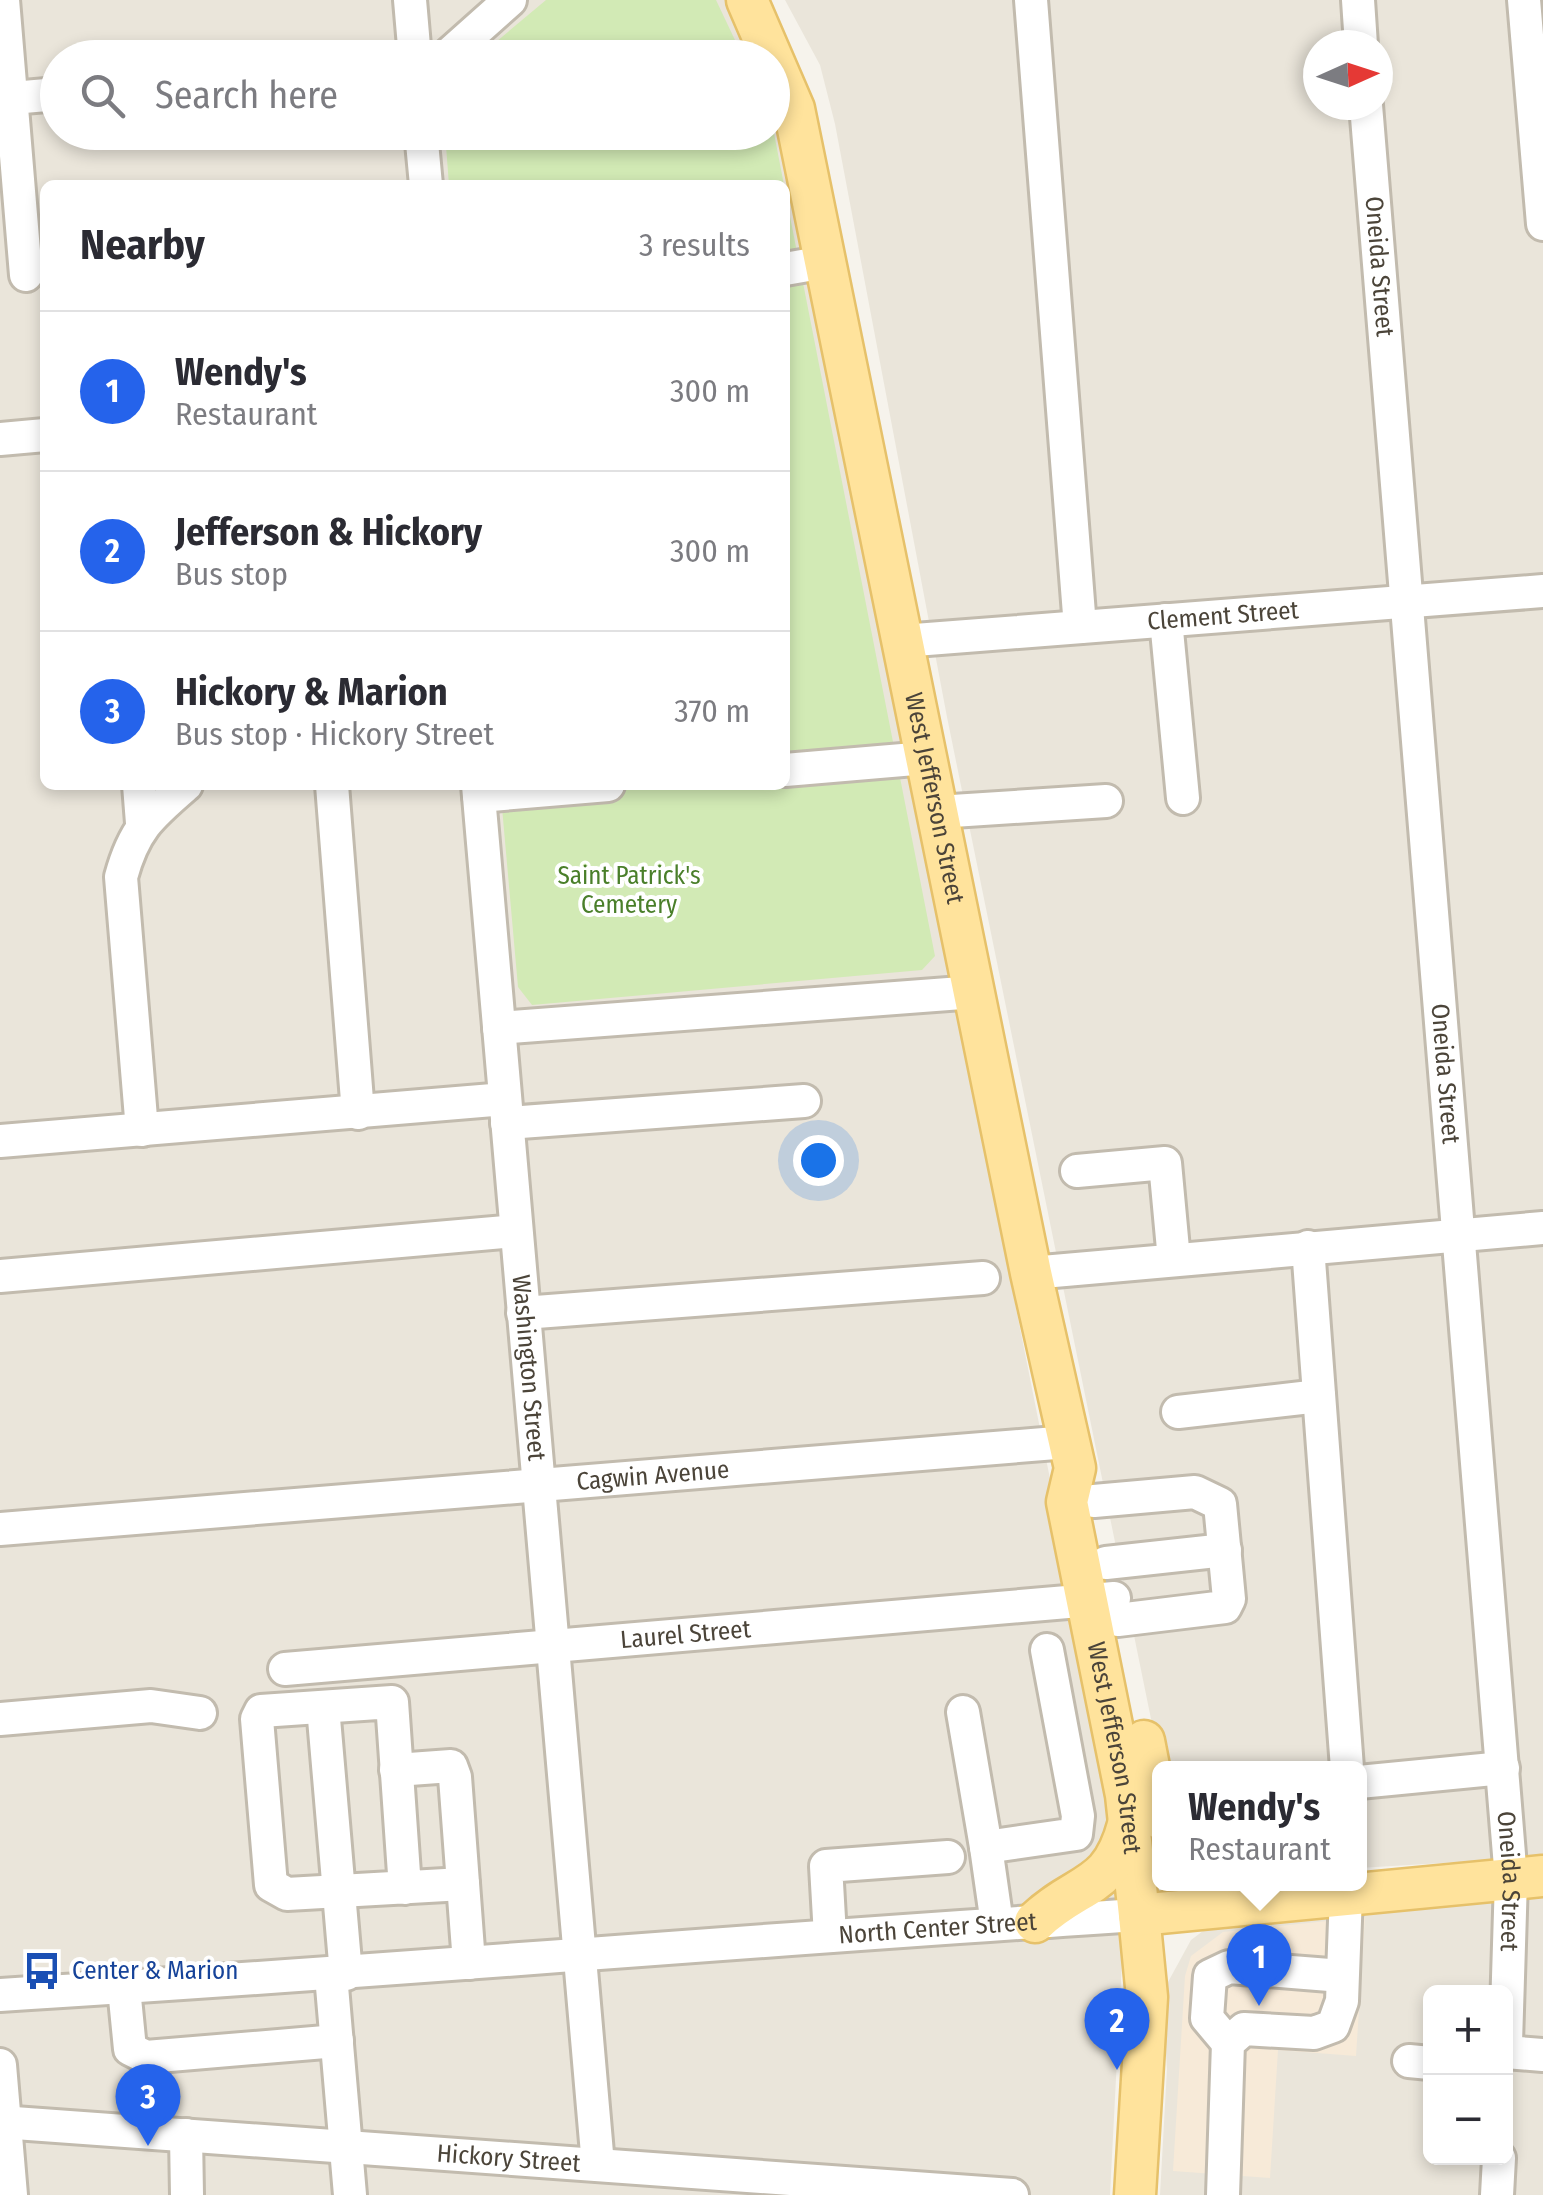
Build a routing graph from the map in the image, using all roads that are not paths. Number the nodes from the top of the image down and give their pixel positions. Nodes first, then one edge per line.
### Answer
1 (3, 0) edge
2 (410, 0) edge
3 (510, 0) edge
4 (747, 0) edge
5 (1031, 0) edge
6 (1358, 0) edge
7 (1524, 0) edge
8 (1360, 30) edge
9 (413, 40) edge
10 (465, 40) edge
11 (764, 40) edge
12 (40, 95) edge
13 (6, 98) edge
14 (790, 99) edge
15 (1367, 120) edge
16 (423, 150) edge
17 (426, 180) edge
18 (1543, 224) edge
19 (825, 262) junction
20 (790, 268) edge
21 (24, 275) edge
22 (40, 435) edge
23 (0, 439) edge
24 (1543, 590) edge
25 (1404, 601) junction
26 (1166, 620) junction
27 (1080, 627) junction
28 (902, 641) junction
29 (926, 758) junction
30 (790, 770) edge
31 (140, 790) edge
32 (180, 790) edge
33 (332, 790) edge
34 (478, 790) edge
35 (1183, 798) dead end
36 (1106, 801) dead end
37 (937, 812) junction
38 (142, 823) junction
39 (975, 992) junction
40 (499, 1028) junction
41 (804, 1101) dead end
42 (506, 1111) junction
43 (358, 1113) junction
44 (142, 1130) junction
45 (0, 1142) edge
46 (1077, 1171) dead end
47 (1543, 1228) edge
48 (516, 1231) junction
49 (1460, 1234) junction
50 (1308, 1248) junction
51 (1174, 1260) junction
52 (1030, 1273) junction
53 (0, 1276) edge
54 (983, 1278) dead end
55 (523, 1313) junction
56 (1320, 1396) junction
57 (1178, 1412) dead end
58 (1079, 1470) junction
59 (538, 1484) junction
60 (0, 1529) edge
61 (1225, 1550) junction
62 (1106, 1596) junction
63 (552, 1648) junction
64 (1047, 1650) dead end
65 (388, 1661) junction
66 (285, 1669) dead end
67 (1104, 1688) junction
68 (1056, 1696) junction
69 (392, 1702) junction
70 (323, 1707) junction
71 (964, 1712) dead end
72 (200, 1713) dead end
73 (0, 1719) edge
74 (1346, 1761) edge
75 (1502, 1768) junction
76 (396, 1770) junction
77 (1367, 1781) edge
78 (1151, 1808) edge
79 (986, 1847) junction
80 (948, 1857) dead end
81 (1527, 1878) edge
82 (463, 1884) junction
83 (405, 1888) junction
84 (1367, 1889) edge
85 (1335, 1891) edge
86 (1353, 1891) edge
87 (338, 1892) junction
88 (1263, 1895) edge
89 (1140, 1914) junction
90 (1016, 1923) junction
91 (830, 1936) junction
92 (579, 1953) junction
93 (468, 1963) junction
94 (338, 1975) junction
95 (1342, 1976) junction
96 (124, 1988) junction
97 (1513, 1988) edge
98 (0, 1995) edge
99 (1147, 1997) junction
100 (337, 2041) junction
101 (1228, 2043) junction
102 (1513, 2053) edge
103 (1543, 2055) edge
104 (0, 2064) edge
105 (2, 2122) edge
106 (186, 2135) junction
107 (346, 2146) junction
108 (598, 2164) junction
109 (1499, 2165) edge
110 (7, 2175) edge
111 (187, 2195) edge
112 (350, 2195) edge
113 (1012, 2195) edge
114 (1134, 2195) edge
115 (1223, 2195) edge
116 (1497, 2195) edge

1 - 13 street
2 - 9 street
3 - 10 street
4 - 11 main road, West Jefferson Street
5 - 27 street
6 - 8 street
7 - 18 street
12 - 13 street
13 - 21 street
14 - 19 main road, West Jefferson Street
15 - 25 street, Oneida Street
16 - 17 street
19 - 20 street
19 - 28 main road, West Jefferson Street
22 - 23 street
24 - 25 street, Clement Street
25 - 26 street, Clement Street
25 - 49 street, Oneida Street
26 - 27 street, Clement Street
26 - 35 street
27 - 28 street, Clement Street
28 - 29 main road, West Jefferson Street
29 - 30 street
29 - 37 main road, West Jefferson Street
31 - 38 street
32 - 38 street
33 - 43 street
34 - 40 street, Washington Street
36 - 37 street
37 - 39 main road, West Jefferson Street
38 - 44 street
39 - 40 street
39 - 52 main road, West Jefferson Street
40 - 42 street, Washington Street
41 - 42 street
42 - 43 street
42 - 48 street, Washington Street
43 - 44 street
44 - 45 street
46 - 51 street
47 - 49 street
48 - 53 street
48 - 55 street, Washington Street
49 - 50 street
49 - 75 street, Oneida Street
50 - 51 street
50 - 56 street
51 - 52 street
52 - 58 main road, West Jefferson Street
54 - 55 street
55 - 59 street, Washington Street
56 - 57 street
56 - 74 street
58 - 59 street, Cagwin Avenue
58 - 61 street, Cagwin Avenue
58 - 62 main road, West Jefferson Street
59 - 60 street, Cagwin Avenue
59 - 63 street, Washington Street
61 - 62 street
61 - 62 street
62 - 63 street, Laurel Street
62 - 67 main road, West Jefferson Street
62 - 78 main road
63 - 65 street, Laurel Street
63 - 92 street, Washington Street
64 - 68 street
65 - 66 street, Laurel Street
65 - 69 street
67 - 68 street
67 - 78 main road, West Jefferson Street
68 - 79 street
69 - 70 street
69 - 76 street
70 - 87 street
70 - 87 street
71 - 79 street
72 - 73 street
75 - 77 street
75 - 81 street, Oneida Street
76 - 82 street
76 - 83 street
78 - 89 main road, West Jefferson Street
78 - 90 main road
79 - 90 street
80 - 91 street
81 - 84 main road, North Center Street
81 - 97 street, Oneida Street
82 - 83 street
82 - 93 street
83 - 87 street
85 - 88 main road, North Center Street
86 - 95 street
87 - 94 street
88 - 89 main road, North Center Street
88 - 99 main road
89 - 90 street, North Center Street
89 - 99 main road, West Jefferson Street
90 - 91 street, North Center Street
91 - 92 street, North Center Street
92 - 93 street, North Center Street
92 - 108 street, Washington Street
93 - 94 street, North Center Street
94 - 96 street, North Center Street
94 - 100 street
95 - 101 street
95 - 101 street
96 - 98 street, North Center Street
96 - 100 street
99 - 114 main road, West Jefferson Street
100 - 107 street
101 - 115 street
102 - 103 street
104 - 105 street
105 - 106 street, Hickory Street
105 - 110 street
106 - 107 street, Hickory Street
106 - 111 street
107 - 108 street, Hickory Street
107 - 112 street
108 - 113 street, Hickory Street
109 - 116 street

